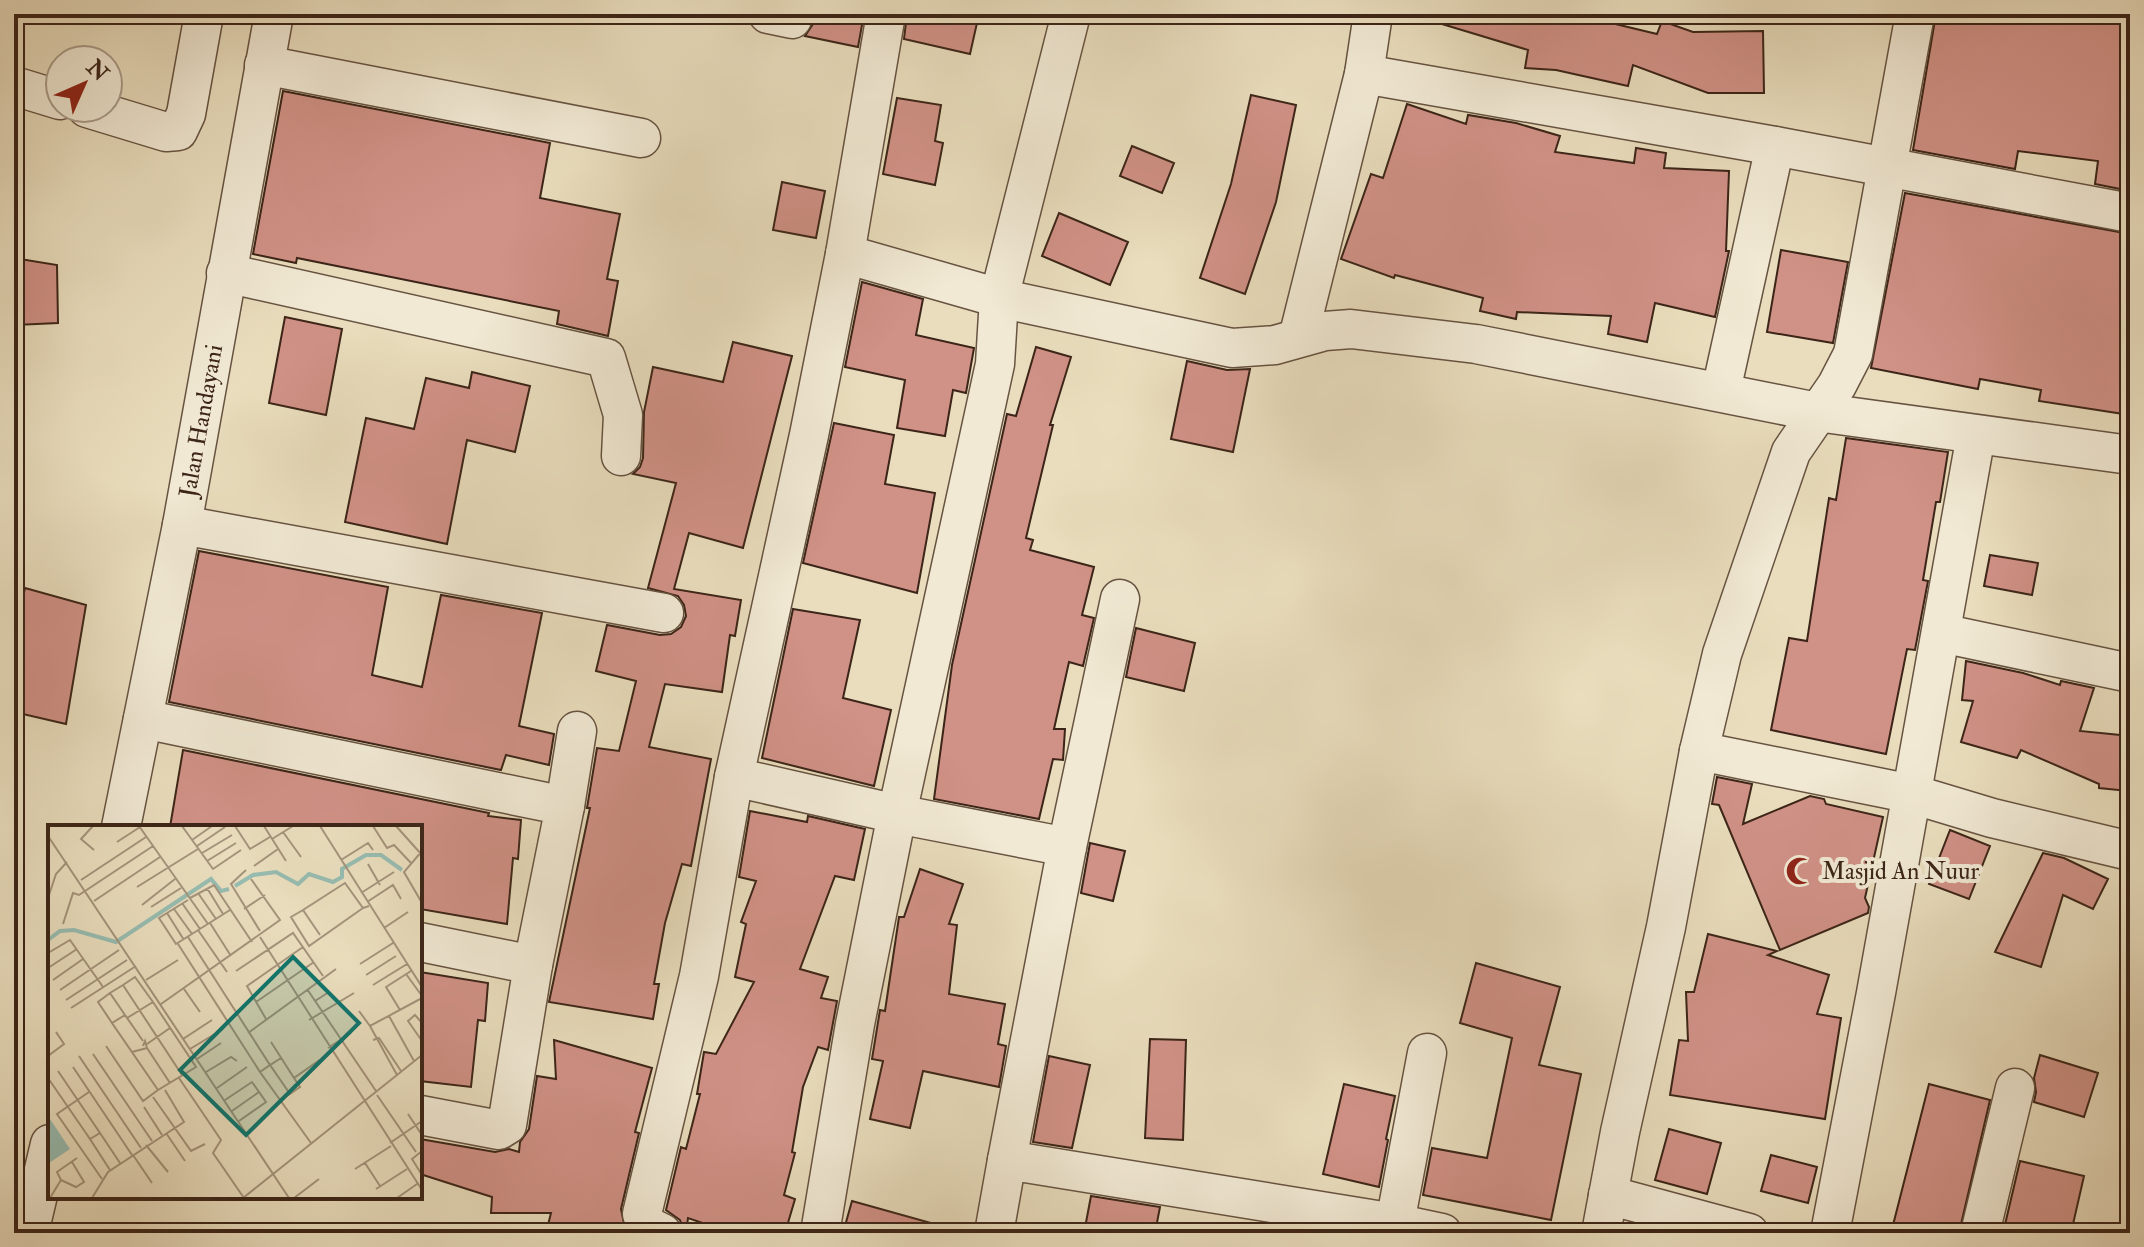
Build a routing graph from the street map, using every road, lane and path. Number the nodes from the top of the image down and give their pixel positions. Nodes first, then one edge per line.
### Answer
1 (204, 14) edge
2 (274, 14) edge
3 (886, 14) edge
4 (1071, 14) edge
5 (1373, 14) edge
6 (1915, 14) edge
7 (264, 65) junction
8 (1364, 74) junction
9 (14, 86) edge
10 (44, 95) edge
11 (124, 119) edge
12 (641, 138) dead end
13 (1775, 146) junction
14 (1887, 168) junction
15 (2130, 213) edge
16 (845, 254) junction
17 (226, 273) junction
18 (999, 298) junction
19 (1298, 338) junction
20 (1721, 391) junction
21 (1817, 412) junction
22 (1976, 435) junction
23 (2130, 455) edge
24 (621, 456) dead end
25 (182, 525) junction
26 (1120, 599) dead end
27 (664, 613) dead end
28 (1941, 633) junction
29 (2130, 673) edge
30 (143, 719) junction
31 (577, 731) dead end
32 (1699, 751) junction
33 (734, 777) junction
34 (1912, 794) junction
35 (565, 806) junction
36 (897, 814) junction
37 (121, 825) edge
38 (1067, 847) junction
39 (2130, 851) edge
40 (422, 942) edge
41 (533, 965) junction
42 (1427, 1053) dead end
43 (2015, 1088) dead end
44 (422, 1115) edge
45 (48, 1152) edge
46 (1007, 1160) junction
47 (1608, 1195) junction
48 (1395, 1223) junction
49 (29, 1233) edge
50 (662, 1233) edge
51 (820, 1233) edge
52 (994, 1233) edge
53 (1442, 1233) edge
54 (1601, 1233) edge
55 (1749, 1233) edge
56 (1830, 1233) edge
57 (1980, 1233) edge

1 - 11 street
2 - 7 street, Jalan Handayani
3 - 16 street
4 - 18 street
5 - 8 street
6 - 14 street
7 - 12 street
7 - 17 street, Jalan Handayani
8 - 13 street
8 - 19 street
9 - 10 street
13 - 14 street
13 - 20 street
14 - 15 street
14 - 21 street
16 - 18 street
16 - 33 street
17 - 24 street
17 - 25 street, Jalan Handayani
18 - 19 street
18 - 36 street
19 - 20 street
20 - 21 street
21 - 22 street
21 - 32 street
22 - 23 street
22 - 28 street
25 - 27 street
25 - 30 street, Jalan Handayani
26 - 38 street
28 - 29 street
28 - 34 street
30 - 35 street
30 - 37 street, Jalan Handayani
31 - 35 street
32 - 34 street
32 - 47 street
33 - 36 street
33 - 50 street
34 - 39 street
34 - 56 street
35 - 41 street
36 - 38 street
36 - 51 street
38 - 46 street
40 - 41 street
41 - 44 street
42 - 48 street
43 - 57 street
45 - 49 street
46 - 48 street
46 - 52 street
47 - 54 street
47 - 55 street
48 - 53 street

